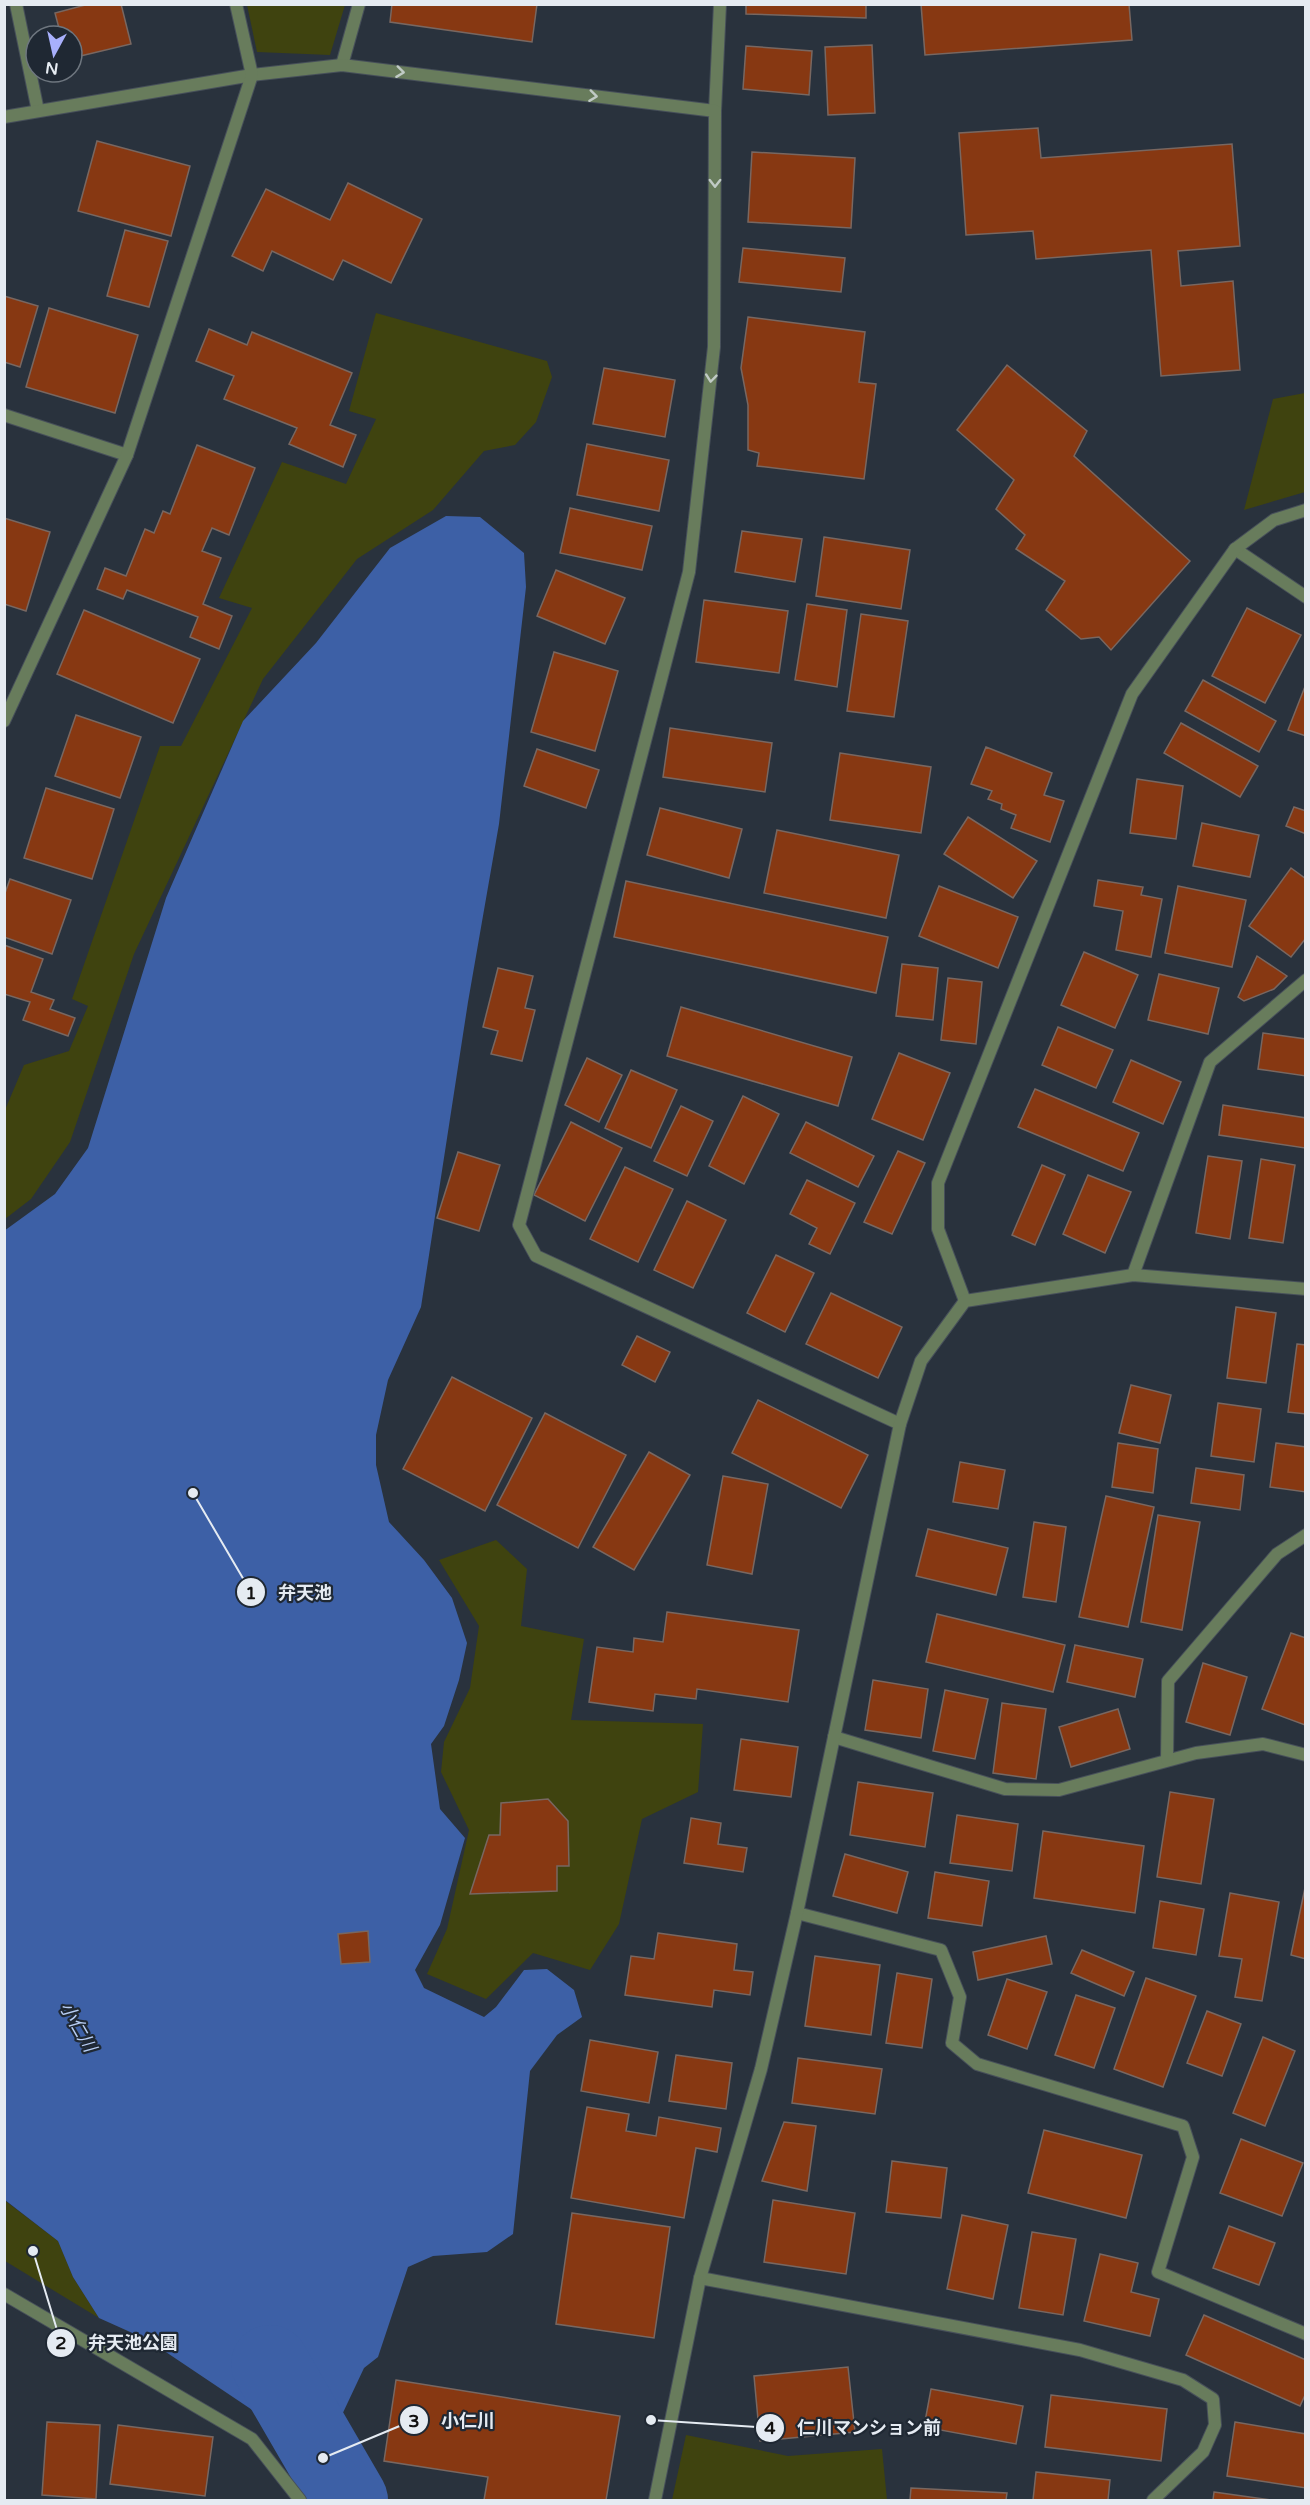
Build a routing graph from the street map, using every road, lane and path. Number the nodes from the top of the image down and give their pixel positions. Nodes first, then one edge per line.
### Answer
1 (16, 4) edge
2 (236, 4) edge
3 (359, 4) edge
4 (720, 4) edge
5 (342, 65) junction
6 (252, 75) junction
7 (38, 111) junction
8 (715, 111) junction
9 (4, 117) edge
10 (4, 415) edge
11 (127, 455) junction
12 (1305, 510) edge
13 (1234, 549) junction
14 (1305, 597) edge
15 (4, 721) edge
16 (1303, 985) edge
17 (1132, 1275) junction
18 (1305, 1289) edge
19 (965, 1301) junction
20 (900, 1424) junction
21 (1305, 1535) edge
22 (834, 1737) junction
23 (1305, 1755) edge
24 (1167, 1760) junction
25 (797, 1913) junction
26 (700, 2277) junction
27 (4, 2294) edge
28 (1305, 2334) edge
29 (300, 2500) edge
30 (655, 2500) edge
31 (1153, 2500) edge

1 - 7 street
2 - 6 street
3 - 5 street
4 - 8 street
5 - 6 street
5 -> 8 street
6 - 7 street
6 - 11 street
7 - 9 street
8 -> 20 street
10 - 11 street
11 - 15 street
12 - 13 street
13 - 14 street
13 - 19 street
16 - 17 street
17 - 18 street
17 - 19 street
19 - 20 street
20 - 22 street
21 - 24 street
22 - 24 street
22 - 25 street
23 - 24 street
25 - 26 street
25 - 28 street
26 - 30 street
26 - 31 street
27 - 29 street

